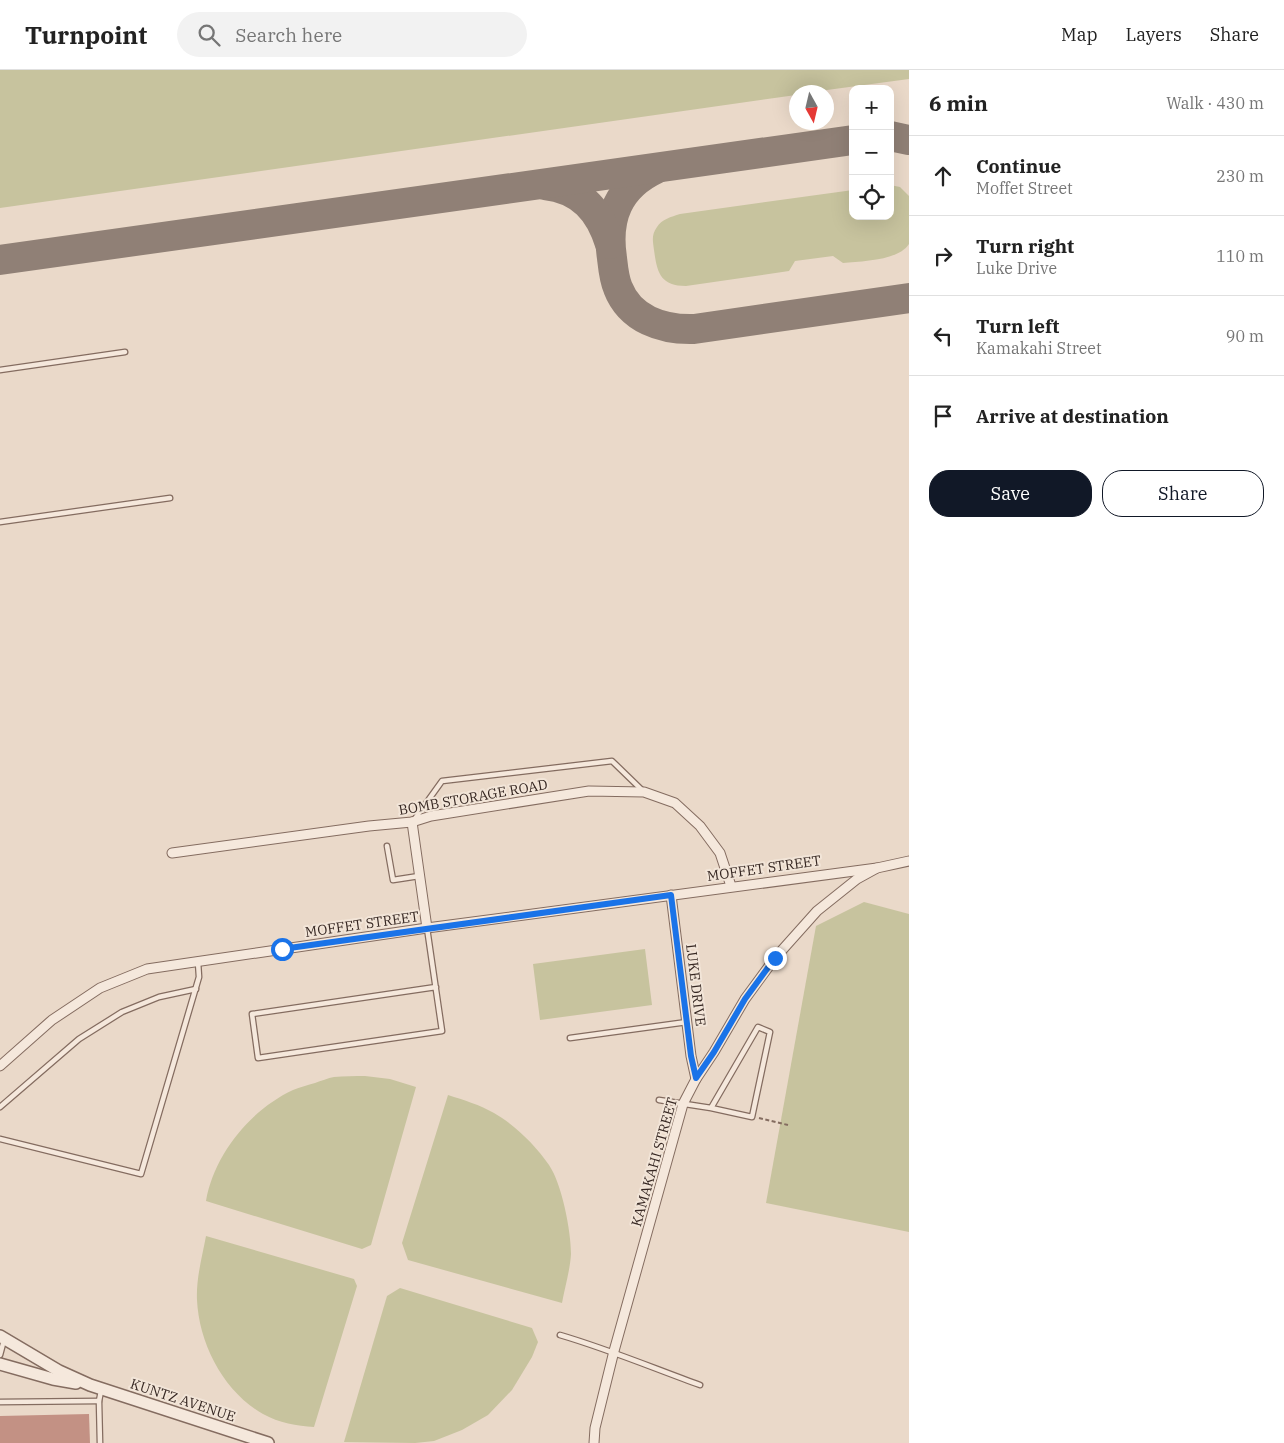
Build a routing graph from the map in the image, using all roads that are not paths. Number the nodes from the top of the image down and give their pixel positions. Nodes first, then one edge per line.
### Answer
1 (124, 352) dead end
2 (0, 370) edge
3 (170, 498) dead end
4 (0, 522) edge
5 (644, 792) junction
6 (412, 822) junction
7 (387, 846) dead end
8 (172, 853) dead end
9 (909, 862) edge
10 (877, 868) junction
11 (419, 876) junction
12 (731, 886) junction
13 (671, 895) junction
14 (427, 928) junction
15 (198, 962) junction
16 (436, 987) junction
17 (196, 989) junction
18 (687, 1022) junction
19 (570, 1038) dead end
20 (0, 1066) edge
21 (696, 1078) junction
22 (659, 1100) dead end
23 (683, 1104) junction
24 (0, 1107) edge
25 (711, 1108) junction
26 (0, 1139) edge
27 (560, 1335) dead end
28 (2, 1337) edge
29 (614, 1352) junction
30 (0, 1355) edge
31 (0, 1364) edge
32 (90, 1385) junction
33 (700, 1385) dead end
34 (100, 1395) junction
35 (0, 1402) edge
36 (100, 1443) edge
37 (268, 1443) edge
38 (594, 1443) edge

1 - 2 lane
3 - 4 lane
5 - 6 street, BOMB STORAGE ROAD
5 - 6 lane
5 - 12 street, BOMB STORAGE ROAD
6 - 8 street, BOMB STORAGE ROAD
6 - 11 street
7 - 11 lane
9 - 10 street, KAMAKAHI STREET
10 - 12 street, MOFFET STREET
10 - 21 street, KAMAKAHI STREET
11 - 14 street
12 - 13 street, MOFFET STREET
13 - 14 street, MOFFET STREET
13 - 18 street, LUKE DRIVE
14 - 15 street, MOFFET STREET
14 - 16 lane
15 - 17 lane
15 - 20 street, MOFFET STREET
16 - 16 lane
17 - 24 lane
17 - 26 lane
18 - 19 lane
18 - 21 street, LUKE DRIVE
21 - 23 street, KAMAKAHI STREET
22 - 23 lane
23 - 25 lane
23 - 29 street, KAMAKAHI STREET
25 - 25 lane
27 - 29 lane
28 - 30 lane
28 - 32 street, KUNTZ AVENUE
29 - 33 lane
29 - 38 street, KAMAKAHI STREET
31 - 32 street, KUNTZ AVENUE
32 - 34 street, KUNTZ AVENUE
34 - 35 lane
34 - 36 lane
34 - 37 street, KUNTZ AVENUE

